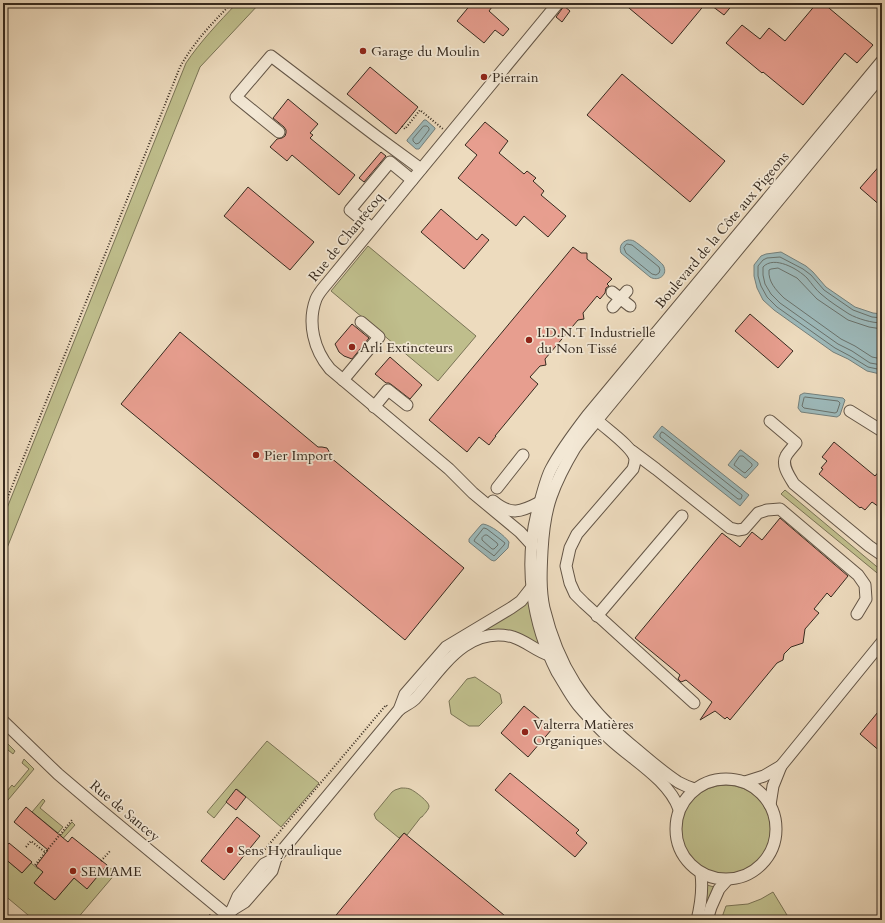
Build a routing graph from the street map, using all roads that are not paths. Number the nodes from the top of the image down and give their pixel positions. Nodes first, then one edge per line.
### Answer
1 (558, 3) edge
2 (882, 62) edge
3 (882, 75) edge
4 (278, 132) dead end
5 (379, 146) dead end
6 (417, 174) junction
7 (372, 228) junction
8 (618, 297) dead end
9 (630, 306) dead end
10 (361, 322) dead end
11 (343, 380) junction
12 (407, 405) dead end
13 (374, 407) junction
14 (850, 411) dead end
15 (597, 420) junction
16 (770, 421) dead end
17 (882, 431) edge
18 (632, 451) junction
19 (523, 455) dead end
20 (449, 470) junction
21 (497, 488) dead end
22 (540, 502) junction
23 (682, 516) dead end
24 (532, 545) junction
25 (882, 555) edge
26 (532, 587) junction
27 (857, 614) dead end
28 (598, 616) junction
29 (882, 642) edge
30 (549, 655) junction
31 (694, 704) dead end
32 (398, 712) junction
33 (3, 720) edge
34 (781, 766) junction
35 (744, 782) junction
36 (694, 789) junction
37 (770, 805) junction
38 (679, 809) junction
39 (701, 874) junction
40 (727, 880) junction
41 (229, 916) edge
42 (697, 920) edge
43 (707, 920) edge

1 - 6 street, Rue de Chantecoq
2 - 22 street, Boulevard de la Côte aux Pigeons
3 - 15 street, Boulevard de la Côte aux Pigeons
4 - 6 street
5 - 6 street
6 - 7 street, Rue de Chantecoq
6 - 7 street
7 - 11 street, Rue de Chantecoq
8 - 9 street
10 - 11 street
11 - 13 street, Rue de Chantecoq
12 - 13 street
13 - 20 street, Rue de Chantecoq
14 - 17 street
15 - 18 street
15 - 36 street, Boulevard de la Côte aux Pigeons
16 - 25 street
18 - 27 street
18 - 28 street
19 - 21 street
20 - 22 street
20 - 24 street, Rue de Chantecoq
22 - 24 street, Boulevard de la Côte aux Pigeons
23 - 28 street
24 - 26 street, Boulevard de la Côte aux Pigeons
26 - 30 street, Boulevard de la Côte aux Pigeons
26 - 32 street
28 - 31 street
29 - 34 street
30 - 32 street
30 - 38 street, Boulevard de la Côte aux Pigeons
32 - 41 street
33 - 41 street, Rue de Sancey
34 - 35 street
34 - 37 street
35 - 36 street
35 - 37 street
36 - 38 street
37 - 40 street
38 - 39 street
39 - 40 street
39 - 42 street
40 - 43 street

